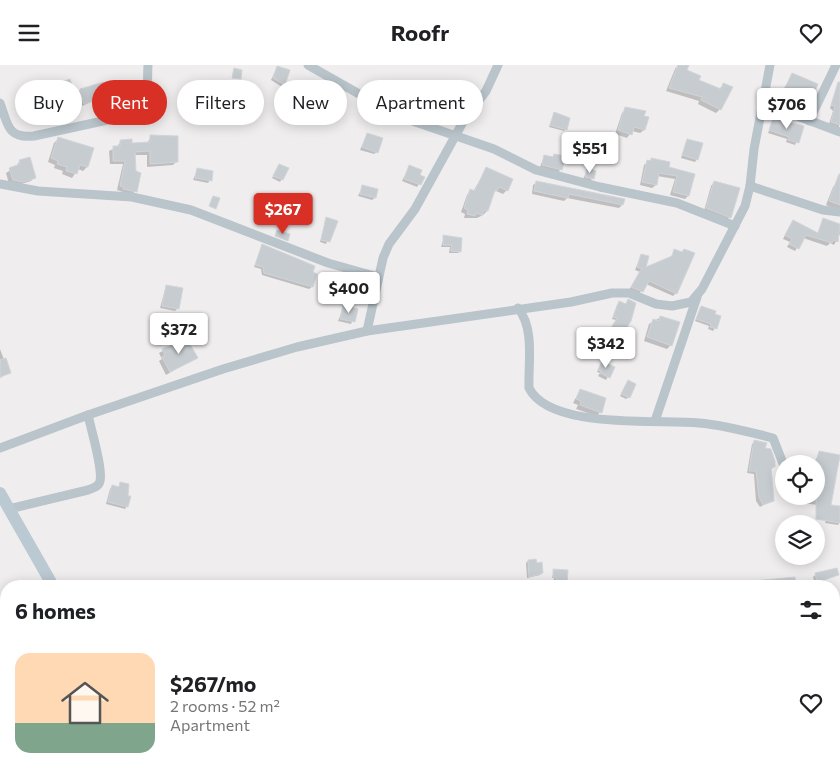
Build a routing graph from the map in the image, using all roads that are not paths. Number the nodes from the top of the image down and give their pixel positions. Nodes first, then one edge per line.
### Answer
1 (148, 65) edge
2 (308, 65) edge
3 (498, 65) edge
4 (770, 65) edge
5 (836, 65) edge
6 (0, 103) edge
7 (763, 103) junction
8 (809, 121) junction
9 (840, 132) edge
10 (455, 136) junction
11 (0, 184) edge
12 (750, 187) junction
13 (840, 212) edge
14 (735, 226) junction
15 (378, 277) junction
16 (698, 296) junction
17 (518, 309) junction
18 (367, 331) junction
19 (88, 415) junction
20 (655, 421) junction
21 (0, 448) edge
22 (780, 455) edge
23 (0, 493) edge
24 (9, 509) junction
25 (48, 580) edge

1 - 6 street
2 - 10 street
3 - 10 street
4 - 7 street
5 - 8 street
7 - 8 street
7 - 12 street
8 - 9 street
10 - 14 street
10 - 15 street
11 - 15 street
12 - 13 street
12 - 14 street
14 - 16 street
15 - 18 street
16 - 17 street
16 - 20 street
17 - 18 street
17 - 20 street
18 - 19 street
19 - 21 street
19 - 24 street
20 - 22 street
23 - 24 main road
24 - 25 main road

